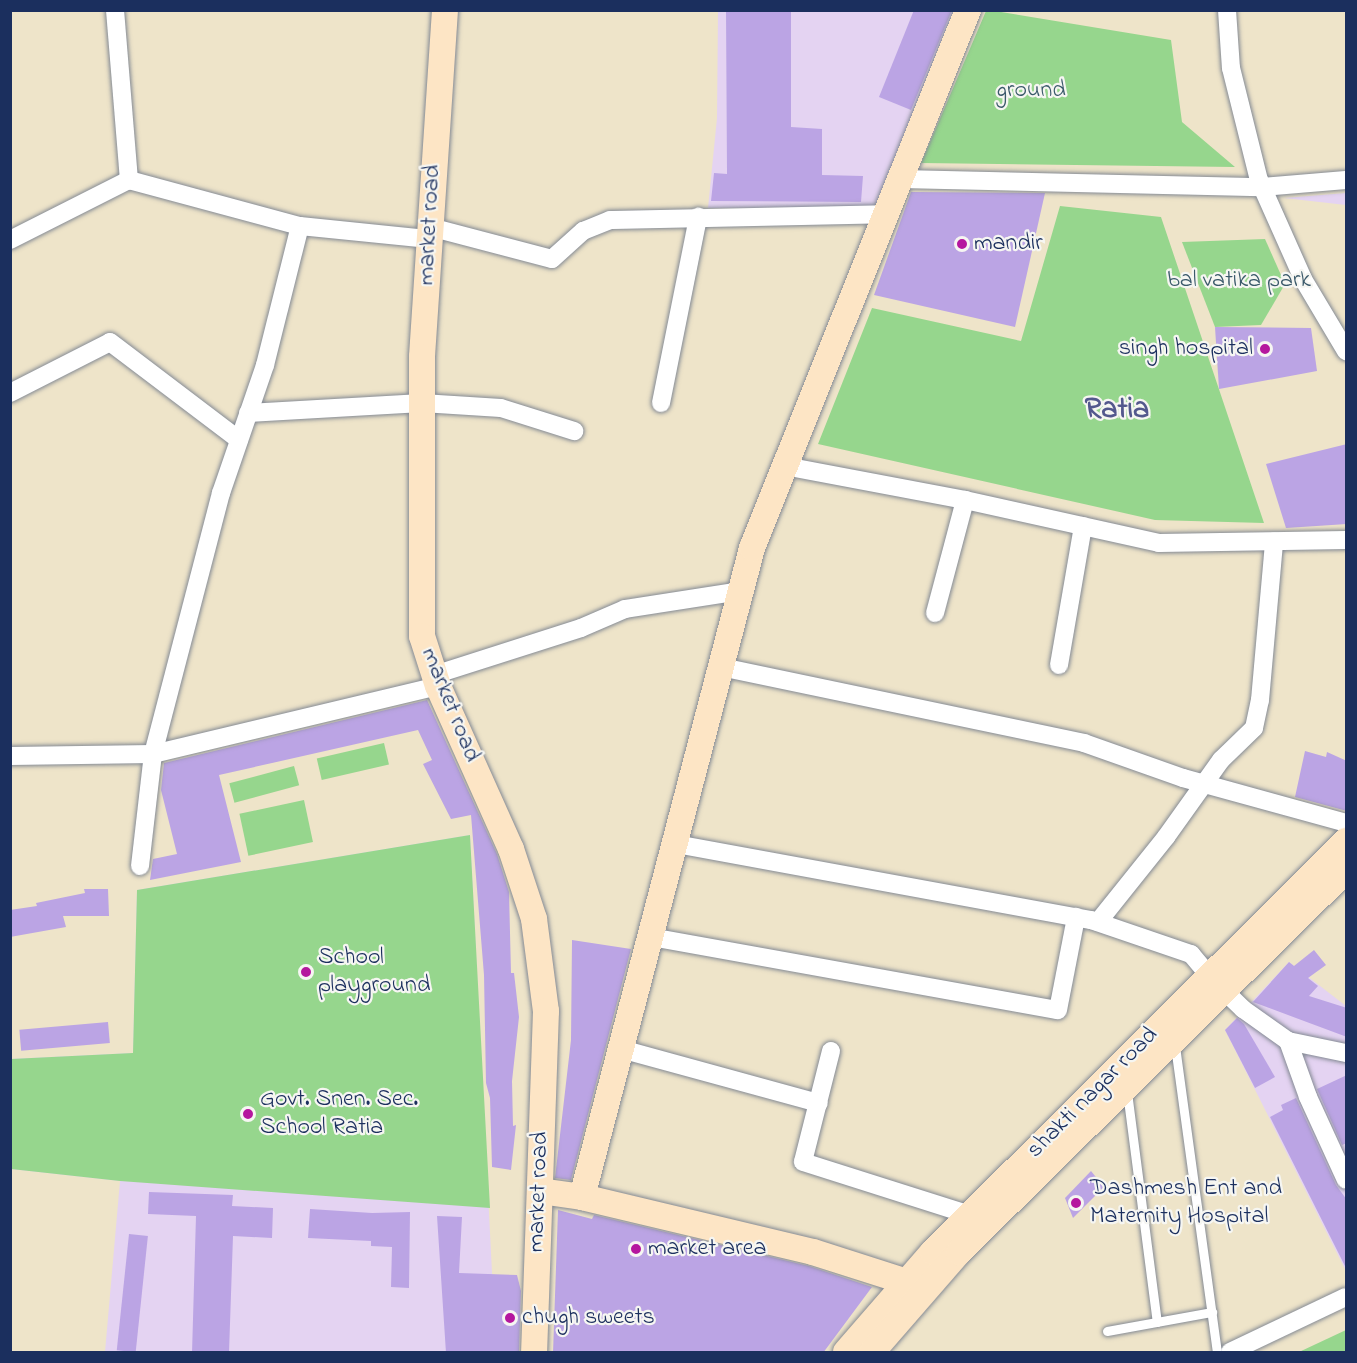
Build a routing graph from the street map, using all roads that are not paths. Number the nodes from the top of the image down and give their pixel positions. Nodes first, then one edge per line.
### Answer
1 (115, 10) edge
2 (445, 10) edge
3 (968, 10) edge
4 (1227, 10) edge
5 (901, 179) junction
6 (129, 180) junction
7 (1347, 180) edge
8 (1262, 187) junction
9 (887, 214) junction
10 (699, 217) junction
11 (300, 226) junction
12 (430, 233) junction
13 (10, 240) edge
14 (1347, 351) edge
15 (10, 393) edge
16 (422, 403) junction
17 (662, 403) dead end
18 (248, 413) junction
19 (574, 431) dead end
20 (239, 440) junction
21 (785, 466) junction
22 (965, 500) junction
23 (1083, 526) junction
24 (1347, 540) edge
25 (1274, 542) junction
26 (741, 591) junction
27 (934, 612) dead end
28 (1059, 665) dead end
29 (721, 667) junction
30 (436, 681) junction
31 (153, 754) junction
32 (10, 756) edge
33 (1206, 785) junction
34 (1347, 823) edge
35 (1347, 841) edge
36 (676, 844) junction
37 (140, 866) dead end
38 (1347, 870) edge
39 (1077, 917) junction
40 (1098, 922) junction
41 (651, 937) junction
42 (1217, 984) junction
43 (1174, 1040) junction
44 (1288, 1041) junction
45 (621, 1048) junction
46 (831, 1051) dead end
47 (1347, 1053) edge
48 (1127, 1087) junction
49 (819, 1103) junction
50 (1341, 1155) edge
51 (1347, 1180) edge
52 (540, 1191) junction
53 (582, 1197) junction
54 (970, 1215) junction
55 (915, 1286) junction
56 (1347, 1297) edge
57 (1212, 1312) junction
58 (1157, 1322) junction
59 (1107, 1331) dead end
60 (534, 1353) edge
61 (846, 1353) edge
62 (872, 1353) edge
63 (1217, 1353) edge
64 (1230, 1353) edge

1 - 6 street
2 - 12 street, market road
3 - 5 street
4 - 8 street
5 - 8 street
5 - 9 street
6 - 11 street
6 - 13 street
7 - 8 street
8 - 14 street
9 - 10 street
9 - 21 street
10 - 12 street
10 - 17 street
11 - 12 street
11 - 18 street
12 - 16 street, market road
15 - 20 street
16 - 18 street
16 - 19 street
16 - 30 street, market road
18 - 20 street
20 - 31 street
21 - 22 street
21 - 26 street
22 - 23 street
22 - 27 street
23 - 25 street
23 - 28 street
24 - 25 street
25 - 33 street
26 - 29 street
26 - 30 street
29 - 33 street
29 - 36 street
30 - 31 street
30 - 52 street, market road
31 - 32 street
31 - 37 street
33 - 34 street
33 - 40 street
35 - 42 street, shakti nagar road
36 - 39 street
36 - 41 street
38 - 42 street
39 - 40 street
39 - 41 street
40 - 42 street
41 - 45 street
42 - 43 street
42 - 44 street
42 - 54 street, shakti nagar road
43 - 48 street
43 - 57 lane
44 - 47 street
44 - 50 street
45 - 49 street
45 - 53 street
46 - 49 street
48 - 55 street
48 - 58 lane
49 - 54 street
50 - 51 street
52 - 53 street
52 - 60 street, market road
53 - 55 street
54 - 55 street, shakti nagar road
55 - 61 street, shakti nagar road
55 - 62 street
56 - 64 street
57 - 58 lane
57 - 63 lane
58 - 59 lane

